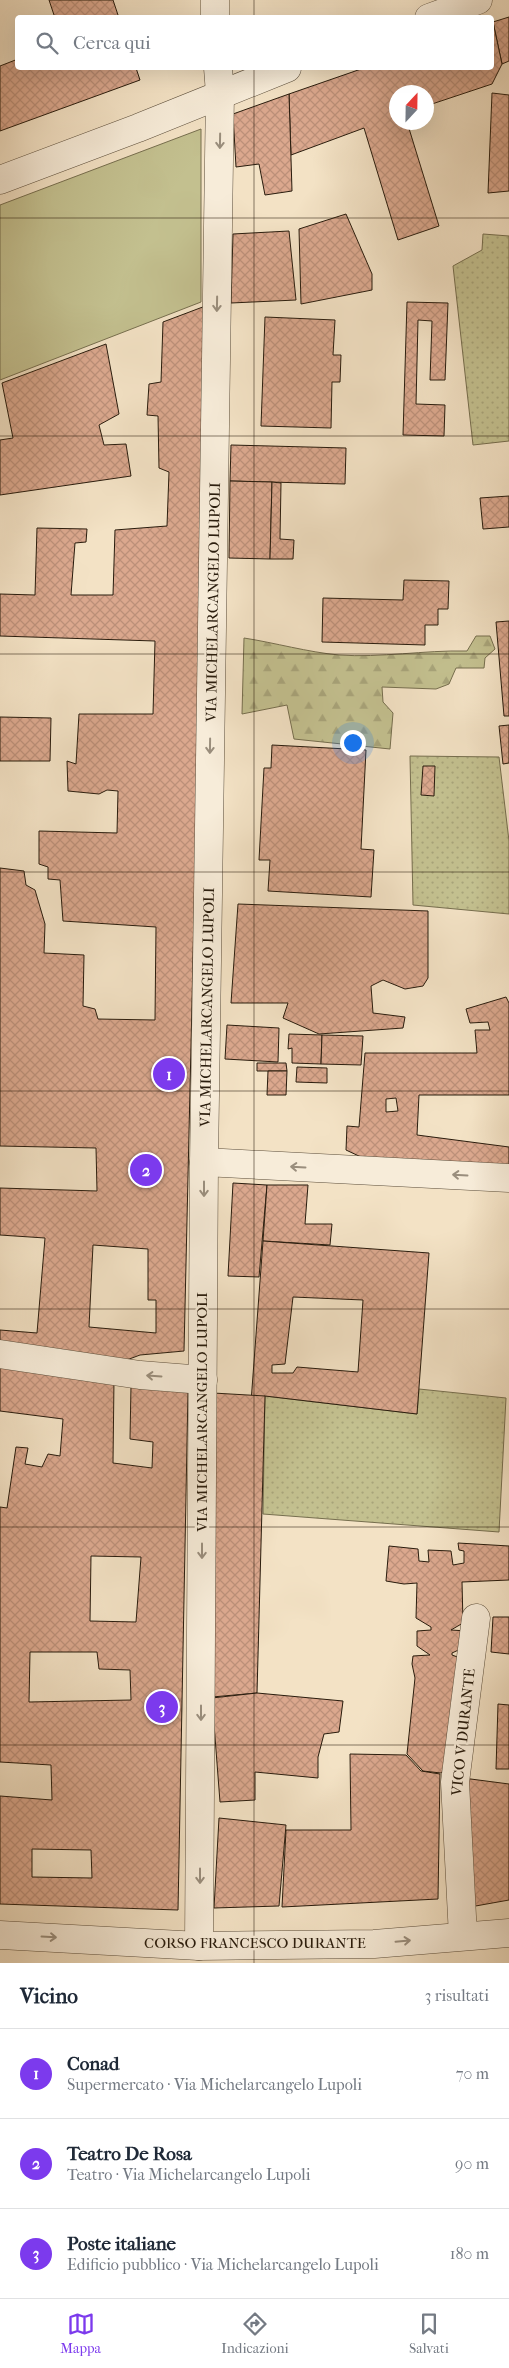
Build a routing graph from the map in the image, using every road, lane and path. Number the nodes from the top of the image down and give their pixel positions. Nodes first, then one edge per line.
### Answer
1 (215, 0) edge
2 (478, 0) edge
3 (215, 15) edge
4 (437, 15) edge
5 (275, 70) edge
6 (219, 80) edge
7 (0, 180) edge
8 (204, 1162) junction
9 (509, 1178) edge
10 (0, 1354) edge
11 (203, 1380) junction
12 (476, 1618) dead end
13 (509, 1933) edge
14 (0, 1935) edge
15 (463, 1936) junction
16 (199, 1946) junction
17 (372, 1953) edge
18 (284, 1954) edge

1 - 3 street
2 - 4 street
5 - 6 street
6 - 7 street
6 -> 8 street, VIA MICHELARCANGELO LUPOLI
9 -> 8 street
8 -> 11 street, VIA MICHELARCANGELO LUPOLI
11 -> 10 street
11 -> 16 street, VIA MICHELARCANGELO LUPOLI
12 - 15 street, VICO V DURANTE
13 - 15 street, CORSO FRANCESCO DURANTE
14 -> 16 street, CORSO FRANCESCO DURANTE
17 -> 15 street, CORSO FRANCESCO DURANTE
16 - 18 street, CORSO FRANCESCO DURANTE
17 - 18 street, CORSO FRANCESCO DURANTE

